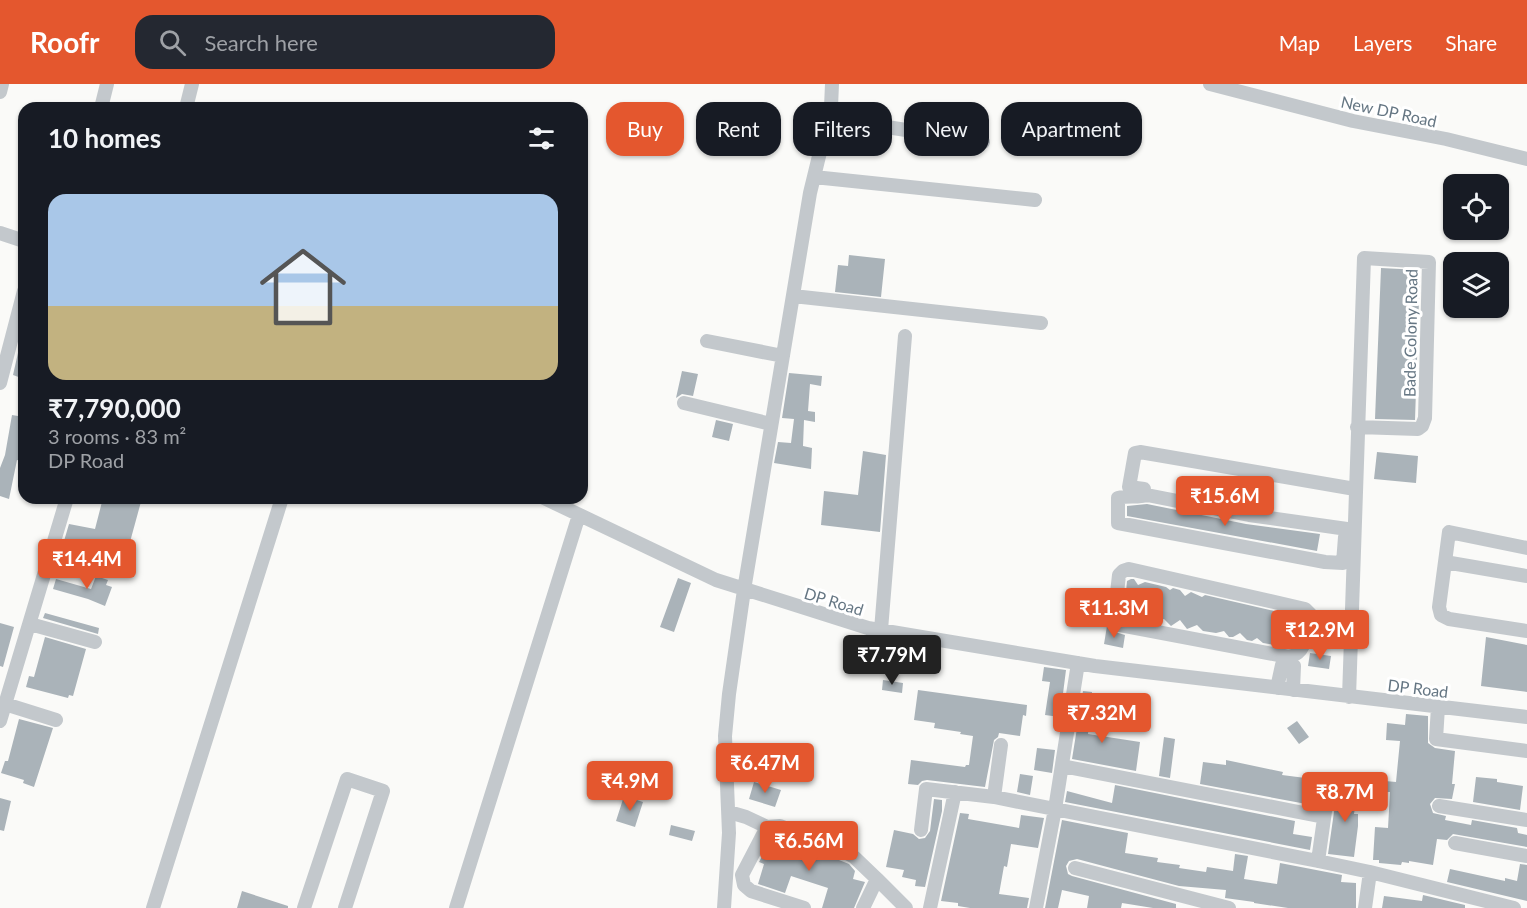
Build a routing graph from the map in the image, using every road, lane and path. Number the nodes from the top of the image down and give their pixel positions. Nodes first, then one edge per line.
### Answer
1 (2, 84) edge
2 (107, 84) edge
3 (192, 84) edge
4 (832, 84) edge
5 (1210, 84) edge
6 (0, 92) edge
7 (102, 102) edge
8 (188, 102) edge
9 (831, 102) edge
10 (819, 156) edge
11 (1527, 159) edge
12 (814, 177) junction
13 (1035, 200) dead end
14 (0, 233) edge
15 (18, 239) edge
16 (793, 296) junction
17 (18, 314) edge
18 (1041, 323) dead end
19 (905, 336) dead end
20 (707, 341) dead end
21 (783, 356) junction
22 (0, 383) edge
23 (684, 403) dead end
24 (771, 424) junction
25 (1357, 427) junction
26 (1352, 489) junction
27 (65, 504) edge
28 (280, 504) edge
29 (556, 504) edge
30 (579, 515) junction
31 (1350, 526) junction
32 (1527, 548) edge
33 (1445, 562) junction
34 (1527, 576) edge
35 (744, 590) junction
36 (30, 624) junction
37 (874, 629) junction
38 (1527, 631) edge
39 (95, 642) dead end
40 (1078, 663) junction
41 (1292, 672) junction
42 (1278, 682) junction
43 (1349, 697) junction
44 (5, 704) junction
45 (1438, 707) junction
46 (1527, 717) edge
47 (56, 720) dead end
48 (0, 721) edge
49 (1001, 745) dead end
50 (1527, 750) edge
51 (1062, 766) junction
52 (1329, 783) dead end
53 (955, 792) junction
54 (994, 798) junction
55 (1439, 806) dead end
56 (1055, 809) junction
57 (729, 812) junction
58 (1324, 817) junction
59 (1527, 820) edge
60 (767, 827) junction
61 (921, 830) dead end
62 (1455, 843) dead end
63 (1527, 856) edge
64 (1318, 861) junction
65 (1075, 868) dead end
66 (1370, 872) junction
67 (877, 879) junction
68 (153, 908) edge
69 (304, 908) edge
70 (345, 908) edge
71 (456, 908) edge
72 (724, 908) edge
73 (804, 908) edge
74 (863, 908) edge
75 (906, 908) edge
76 (930, 908) edge
77 (1036, 908) edge
78 (1232, 908) edge
79 (1365, 908) edge
80 (1514, 908) edge

1 - 6 street
2 - 7 street
3 - 8 street
4 - 9 street
5 - 11 street, New DP Road
10 - 12 street
12 - 13 street
12 - 16 street
14 - 15 street
16 - 18 street
16 - 21 street
17 - 22 street
19 - 37 street
20 - 21 street
21 - 24 street
23 - 24 street
24 - 35 street
25 - 25 street, Bade Colony Road
25 - 26 street, Bade Colony Road
26 - 31 street, Bade Colony Road
26 - 31 street
27 - 36 street
28 - 68 street
29 - 30 street, DP Road
30 - 35 street, DP Road
30 - 71 street
31 - 31 street
31 - 43 street, Bade Colony Road
32 - 33 street
33 - 34 street
33 - 38 street
35 - 37 street, DP Road
35 - 57 street
36 - 39 street
36 - 44 street
37 - 40 street, DP Road
40 - 42 street, DP Road
40 - 51 street
41 - 41 street
41 - 42 street, DP Road
41 - 42 street
41 - 43 street, DP Road
43 - 45 street, DP Road
44 - 47 street
44 - 48 street
45 - 46 street, DP Road
45 - 50 street
49 - 54 street
51 - 56 street
51 - 58 street
52 - 58 street
53 - 54 street
53 - 61 street
53 - 76 street
54 - 56 street
55 - 59 street
56 - 64 street
56 - 77 street
57 - 60 street
57 - 72 street
58 - 64 street
60 - 67 street
60 - 73 street
62 - 63 street
64 - 66 street
65 - 78 street
66 - 79 street
66 - 80 street
67 - 74 street
67 - 75 street
69 - 70 street

